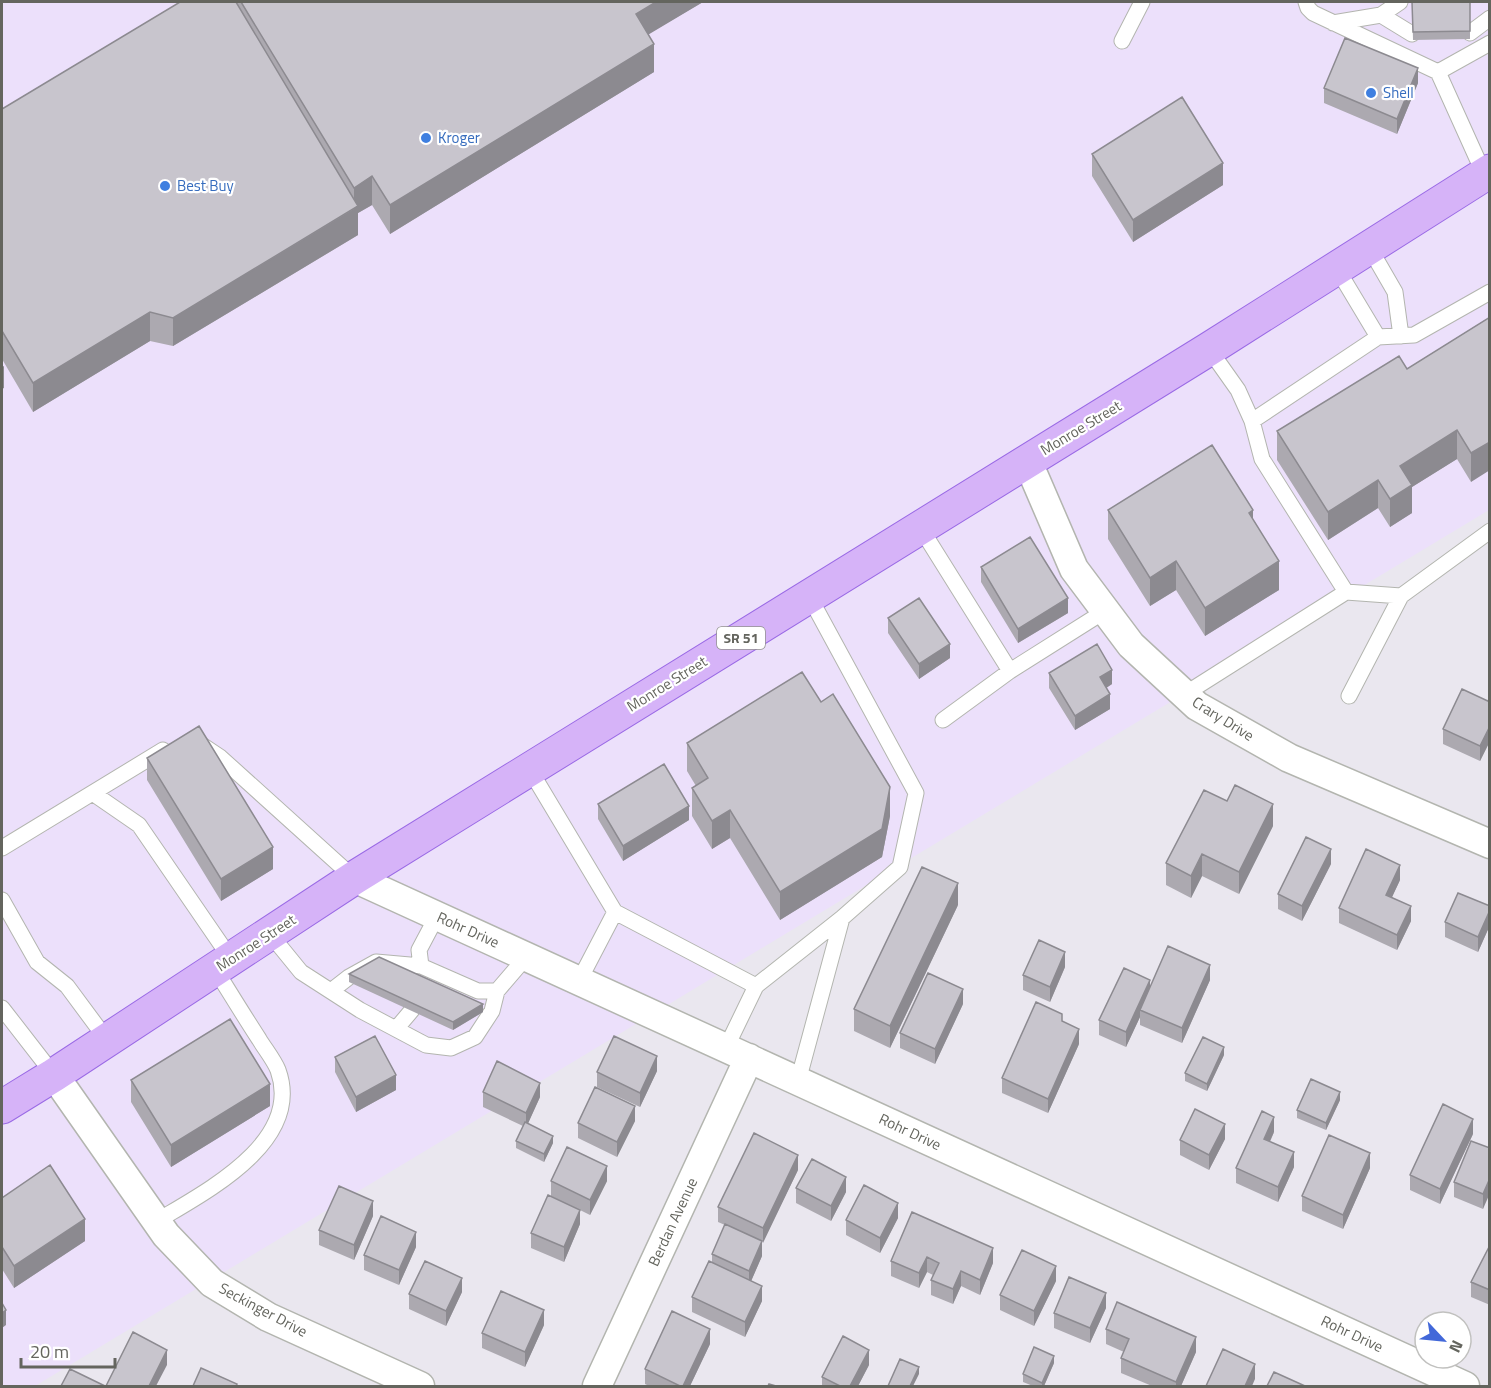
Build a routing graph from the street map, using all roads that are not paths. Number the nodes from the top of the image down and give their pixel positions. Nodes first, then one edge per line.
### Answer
1 (1142, 2) edge
2 (1306, 2) edge
3 (1400, 2) edge
4 (1381, 15) junction
5 (1490, 18) edge
6 (1333, 23) junction
7 (1470, 33) edge
8 (1412, 34) edge
9 (1122, 41) dead end
10 (1490, 43) edge
11 (1438, 72) junction
12 (1487, 172) edge
13 (1369, 247) junction
14 (1336, 267) junction
15 (1490, 292) edge
16 (1401, 336) junction
17 (1378, 337) junction
18 (1209, 349) junction
19 (1252, 421) junction
20 (1027, 460) junction
21 (920, 527) junction
22 (1490, 531) edge
23 (1346, 592) junction
24 (809, 596) junction
25 (1401, 596) junction
26 (1105, 610) junction
27 (1010, 671) junction
28 (1185, 694) junction
29 (1349, 696) dead end
30 (943, 720) dead end
31 (530, 770) junction
32 (94, 794) junction
33 (1490, 844) edge
34 (2, 848) edge
35 (354, 878) junction
36 (2, 900) edge
37 (615, 912) junction
38 (437, 916) junction
39 (842, 918) junction
40 (270, 934) junction
41 (527, 956) junction
42 (223, 964) junction
43 (420, 966) junction
44 (443, 976) junction
45 (579, 981) junction
46 (756, 986) junction
47 (432, 988) edge
48 (497, 991) junction
49 (331, 992) junction
50 (2, 1008) edge
51 (412, 1010) edge
52 (396, 1029) junction
53 (107, 1040) junction
54 (738, 1053) junction
55 (54, 1075) junction
56 (798, 1081) junction
57 (2, 1107) edge
58 (157, 1221) junction
59 (420, 1386) edge
60 (597, 1386) edge
61 (1465, 1386) edge

1 - 9 lane
2 - 6 lane
3 - 4 lane
4 - 6 lane
4 - 8 lane
5 - 7 lane
6 - 11 lane
10 - 11 lane
11 - 12 lane
12 - 13 main road, Monroe Street / SR 51
13 - 14 main road, Monroe Street / SR 51
13 - 16 lane
14 - 17 lane
14 - 18 main road, Monroe Street / SR 51
15 - 16 lane
16 - 17 lane
17 - 19 lane
18 - 19 lane
18 - 20 main road, Monroe Street / SR 51
19 - 23 lane
20 - 21 main road, Monroe Street / SR 51
20 - 26 street, Crary Drive
21 - 24 main road, Monroe Street / SR 51
21 - 27 lane
22 - 25 lane
23 - 25 lane
23 - 28 lane
24 - 31 main road, Monroe Street / SR 51
24 - 39 lane
25 - 29 lane
26 - 27 lane
26 - 28 street, Crary Drive
27 - 30 lane
28 - 33 street, Crary Drive
31 - 35 main road, Monroe Street / SR 51
31 - 37 lane
32 - 34 lane
32 - 35 lane
32 - 42 lane
35 - 38 street, Rohr Drive
35 - 40 main road, Monroe Street / SR 51
36 - 53 lane
37 - 45 lane
37 - 46 lane
38 - 41 street, Rohr Drive
38 - 43 lane
39 - 46 lane
39 - 56 lane
40 - 42 main road, Monroe Street / SR 51
40 - 49 lane
41 - 45 street, Rohr Drive
41 - 48 lane
42 - 53 main road, Monroe Street / SR 51
42 - 58 lane
43 - 44 lane
43 - 49 lane
44 - 47 lane
44 - 48 lane
45 - 54 street, Rohr Drive
46 - 54 lane
48 - 52 lane
49 - 52 lane
50 - 55 lane
51 - 52 lane
53 - 55 main road, Monroe Street / SR 51
54 - 56 street, Rohr Drive
54 - 60 street, Berdan Avenue
55 - 57 main road, Monroe Street / SR 51
55 - 58 street, Seckinger Drive
56 - 61 street, Rohr Drive
58 - 59 street, Seckinger Drive

